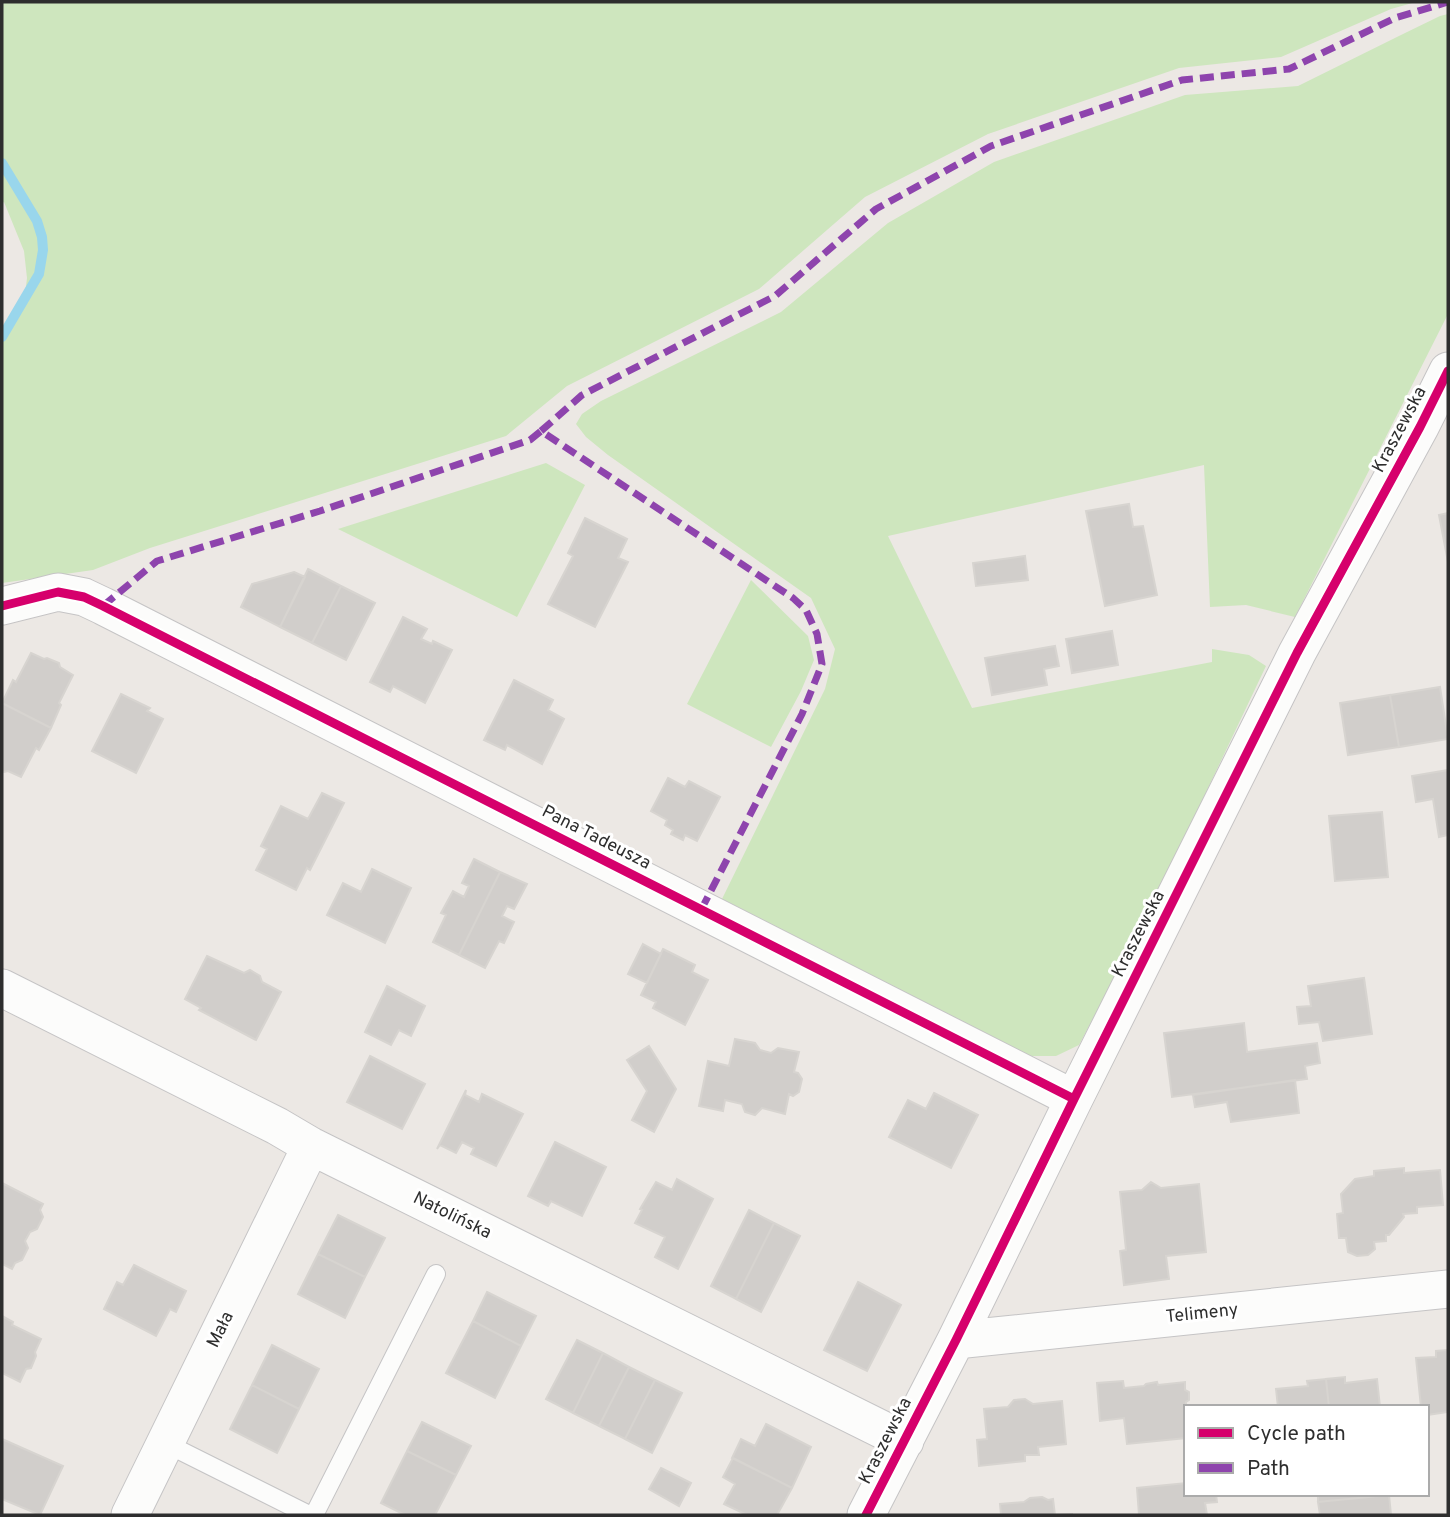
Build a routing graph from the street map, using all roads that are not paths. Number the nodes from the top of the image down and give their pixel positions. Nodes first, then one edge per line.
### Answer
1 (1448, 371) edge
2 (2, 606) edge
3 (2, 988) edge
4 (1074, 1099) junction
5 (311, 1146) junction
6 (436, 1275) dead end
7 (1448, 1289) edge
8 (956, 1340) junction
9 (905, 1441) junction
10 (165, 1443) junction
11 (130, 1515) edge
12 (309, 1515) edge
13 (314, 1515) edge
14 (866, 1515) edge

1 - 4 street, Kraszewska
2 - 4 street, Pana Tadeusza
3 - 5 street, Natolińska
4 - 8 street, Kraszewska
5 - 9 street, Natolińska
5 - 10 street, Mała
6 - 13 lane
7 - 8 street, Telimeny
8 - 9 street, Kraszewska
9 - 14 street, Kraszewska
10 - 11 street, Mała
10 - 12 lane

